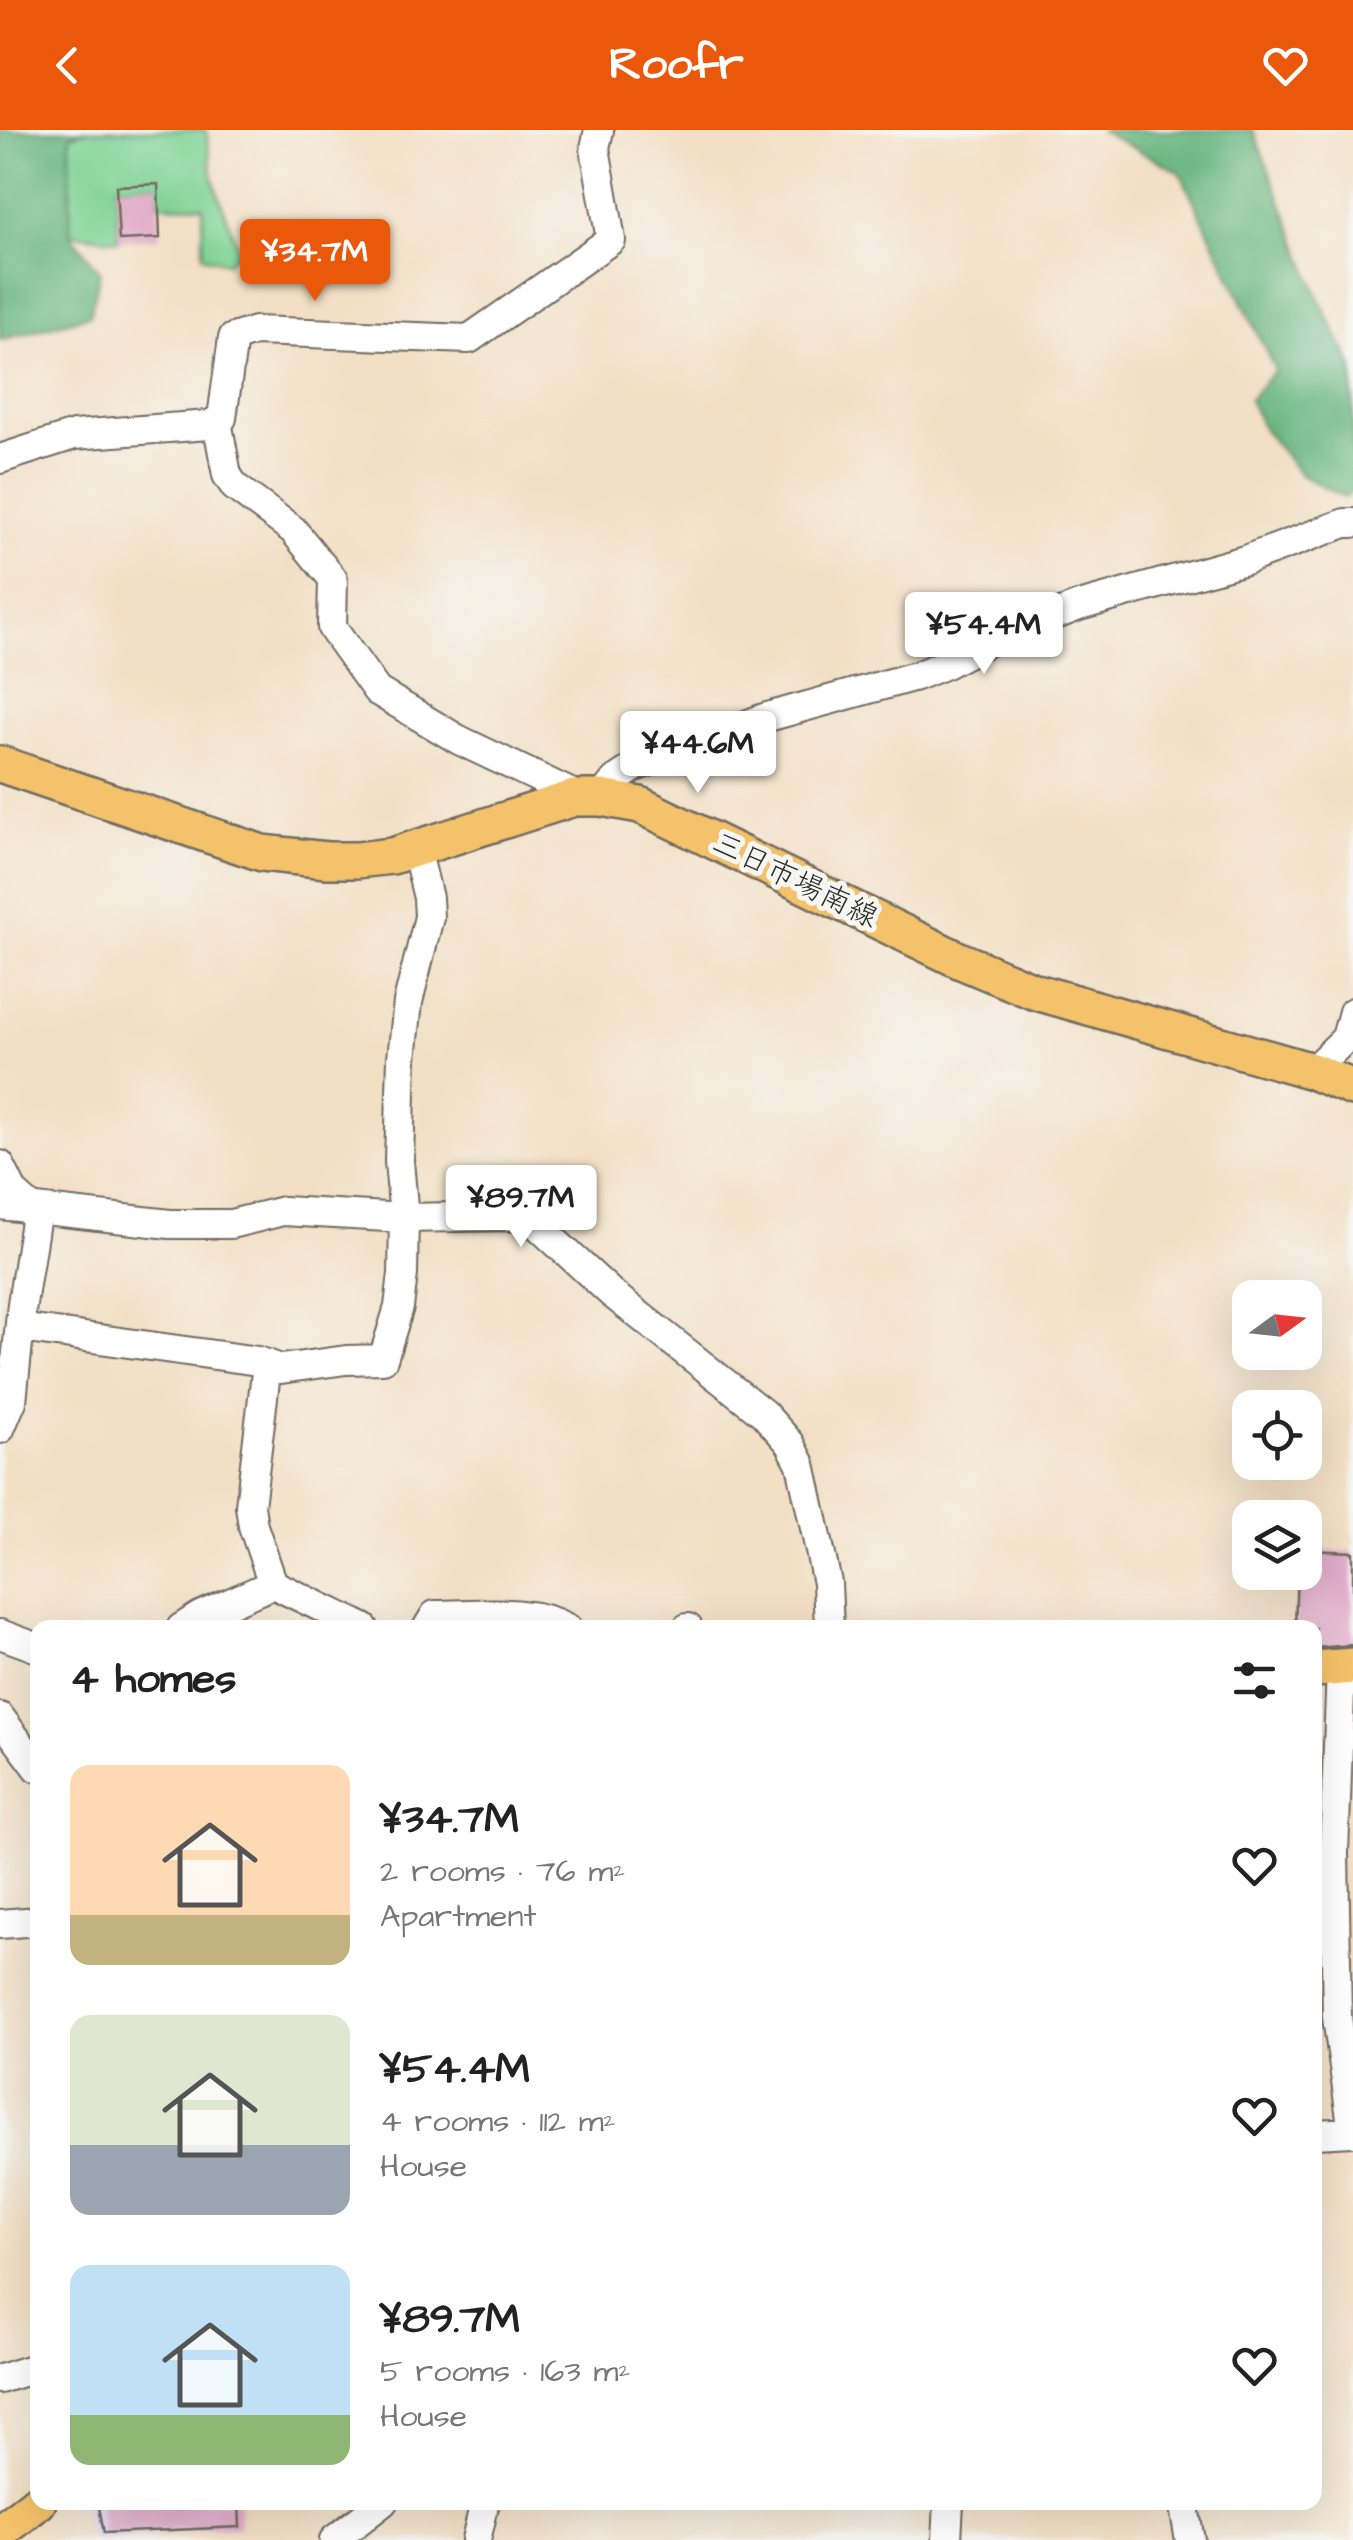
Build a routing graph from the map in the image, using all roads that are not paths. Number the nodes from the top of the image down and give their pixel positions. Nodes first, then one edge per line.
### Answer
1 (599, 130) edge
2 (216, 421) junction
3 (0, 459) edge
4 (1353, 523) edge
5 (0, 764) edge
6 (588, 798) junction
7 (416, 848) junction
8 (1353, 1012) edge
9 (1312, 1071) junction
10 (1353, 1088) edge
11 (0, 1165) edge
12 (0, 1205) edge
13 (31, 1208) junction
14 (404, 1218) junction
15 (20, 1328) junction
16 (266, 1364) junction
17 (0, 1429) edge
18 (273, 1584) junction
19 (194, 1620) edge
20 (347, 1620) edge
21 (432, 1620) edge
22 (552, 1620) edge
23 (829, 1620) edge
24 (0, 1634) edge
25 (30, 1645) edge
26 (1336, 1667) edge
27 (0, 1717) edge
28 (30, 1757) edge
29 (30, 1922) edge
30 (0, 1924) edge
31 (1353, 2132) edge
32 (1322, 2134) edge
33 (30, 2370) edge
34 (0, 2379) edge
35 (30, 2508) edge
36 (373, 2510) edge
37 (483, 2510) edge
38 (949, 2510) edge
39 (1184, 2510) edge
40 (0, 2532) edge
41 (334, 2540) edge
42 (476, 2540) edge
43 (947, 2540) edge
44 (1190, 2540) edge

1 - 2 street
2 - 3 street
2 - 6 street
4 - 6 street
5 - 7 main road
6 - 7 main road
6 - 9 main road, 三日市場南線
7 - 14 street
8 - 9 street
9 - 10 main road, 三日市場南線
11 - 13 street
12 - 13 street
13 - 14 street
13 - 15 street
14 - 16 street
14 - 23 street
15 - 16 street
15 - 17 street
16 - 18 street
18 - 19 street
18 - 20 street
21 - 22 street
24 - 25 street
26 - 31 street
27 - 28 street
29 - 30 street
31 - 32 street
33 - 34 street
35 - 40 main road
36 - 41 street
37 - 42 street
38 - 43 street
39 - 44 street

